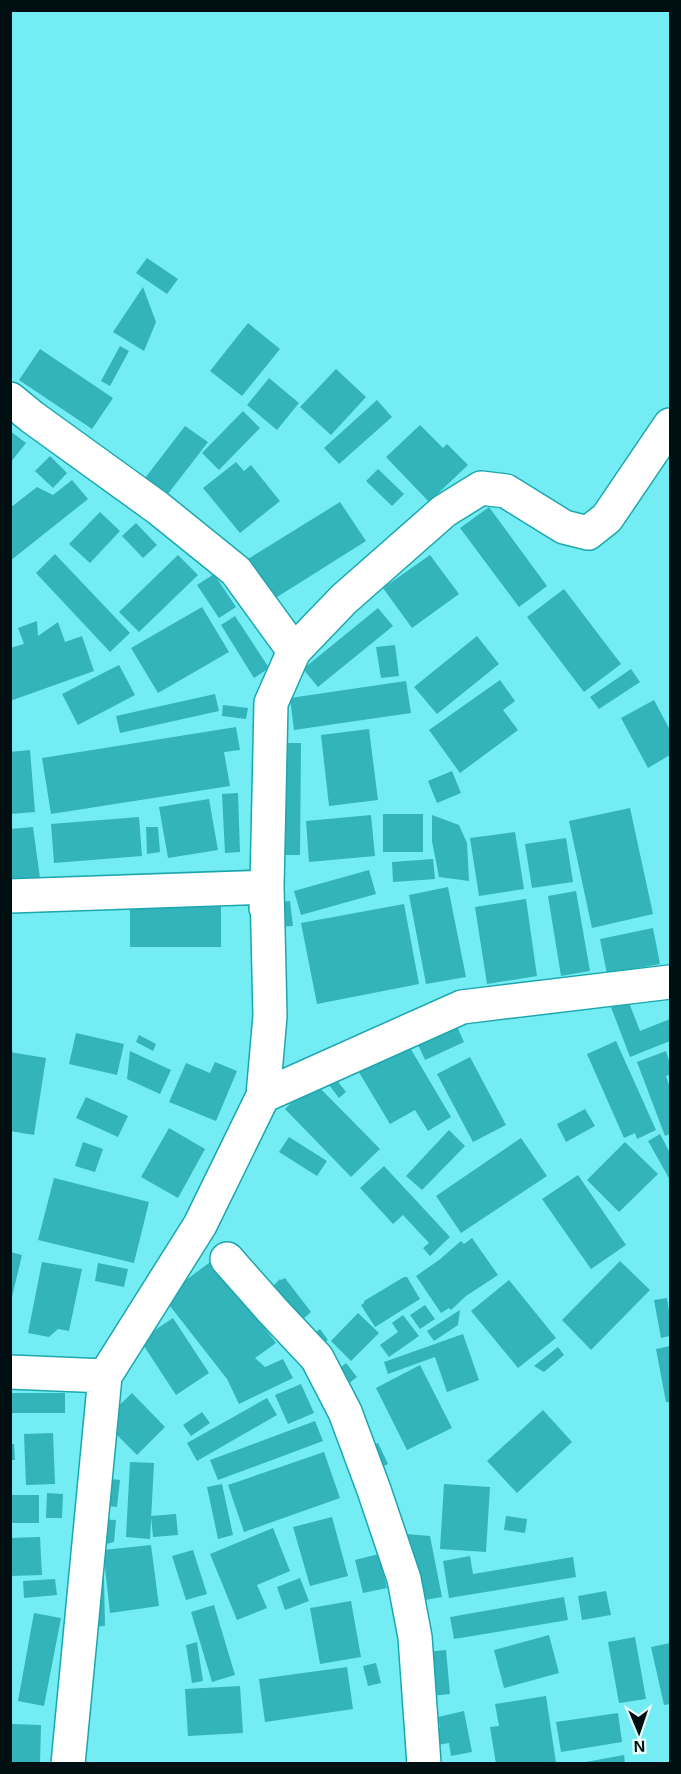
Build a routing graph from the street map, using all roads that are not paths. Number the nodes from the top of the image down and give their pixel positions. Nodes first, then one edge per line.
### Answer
1 (10, 399) edge
2 (670, 424) edge
3 (294, 651) junction
4 (267, 887) junction
5 (10, 896) edge
6 (670, 982) edge
7 (260, 1102) junction
8 (227, 1259) dead end
9 (10, 1372) edge
10 (105, 1376) junction
11 (68, 1764) edge
12 (424, 1764) edge

1 - 3 street
2 - 3 street
3 - 4 street
4 - 5 street
4 - 7 street
6 - 7 street
7 - 10 street
8 - 12 street
9 - 10 street
10 - 11 street

